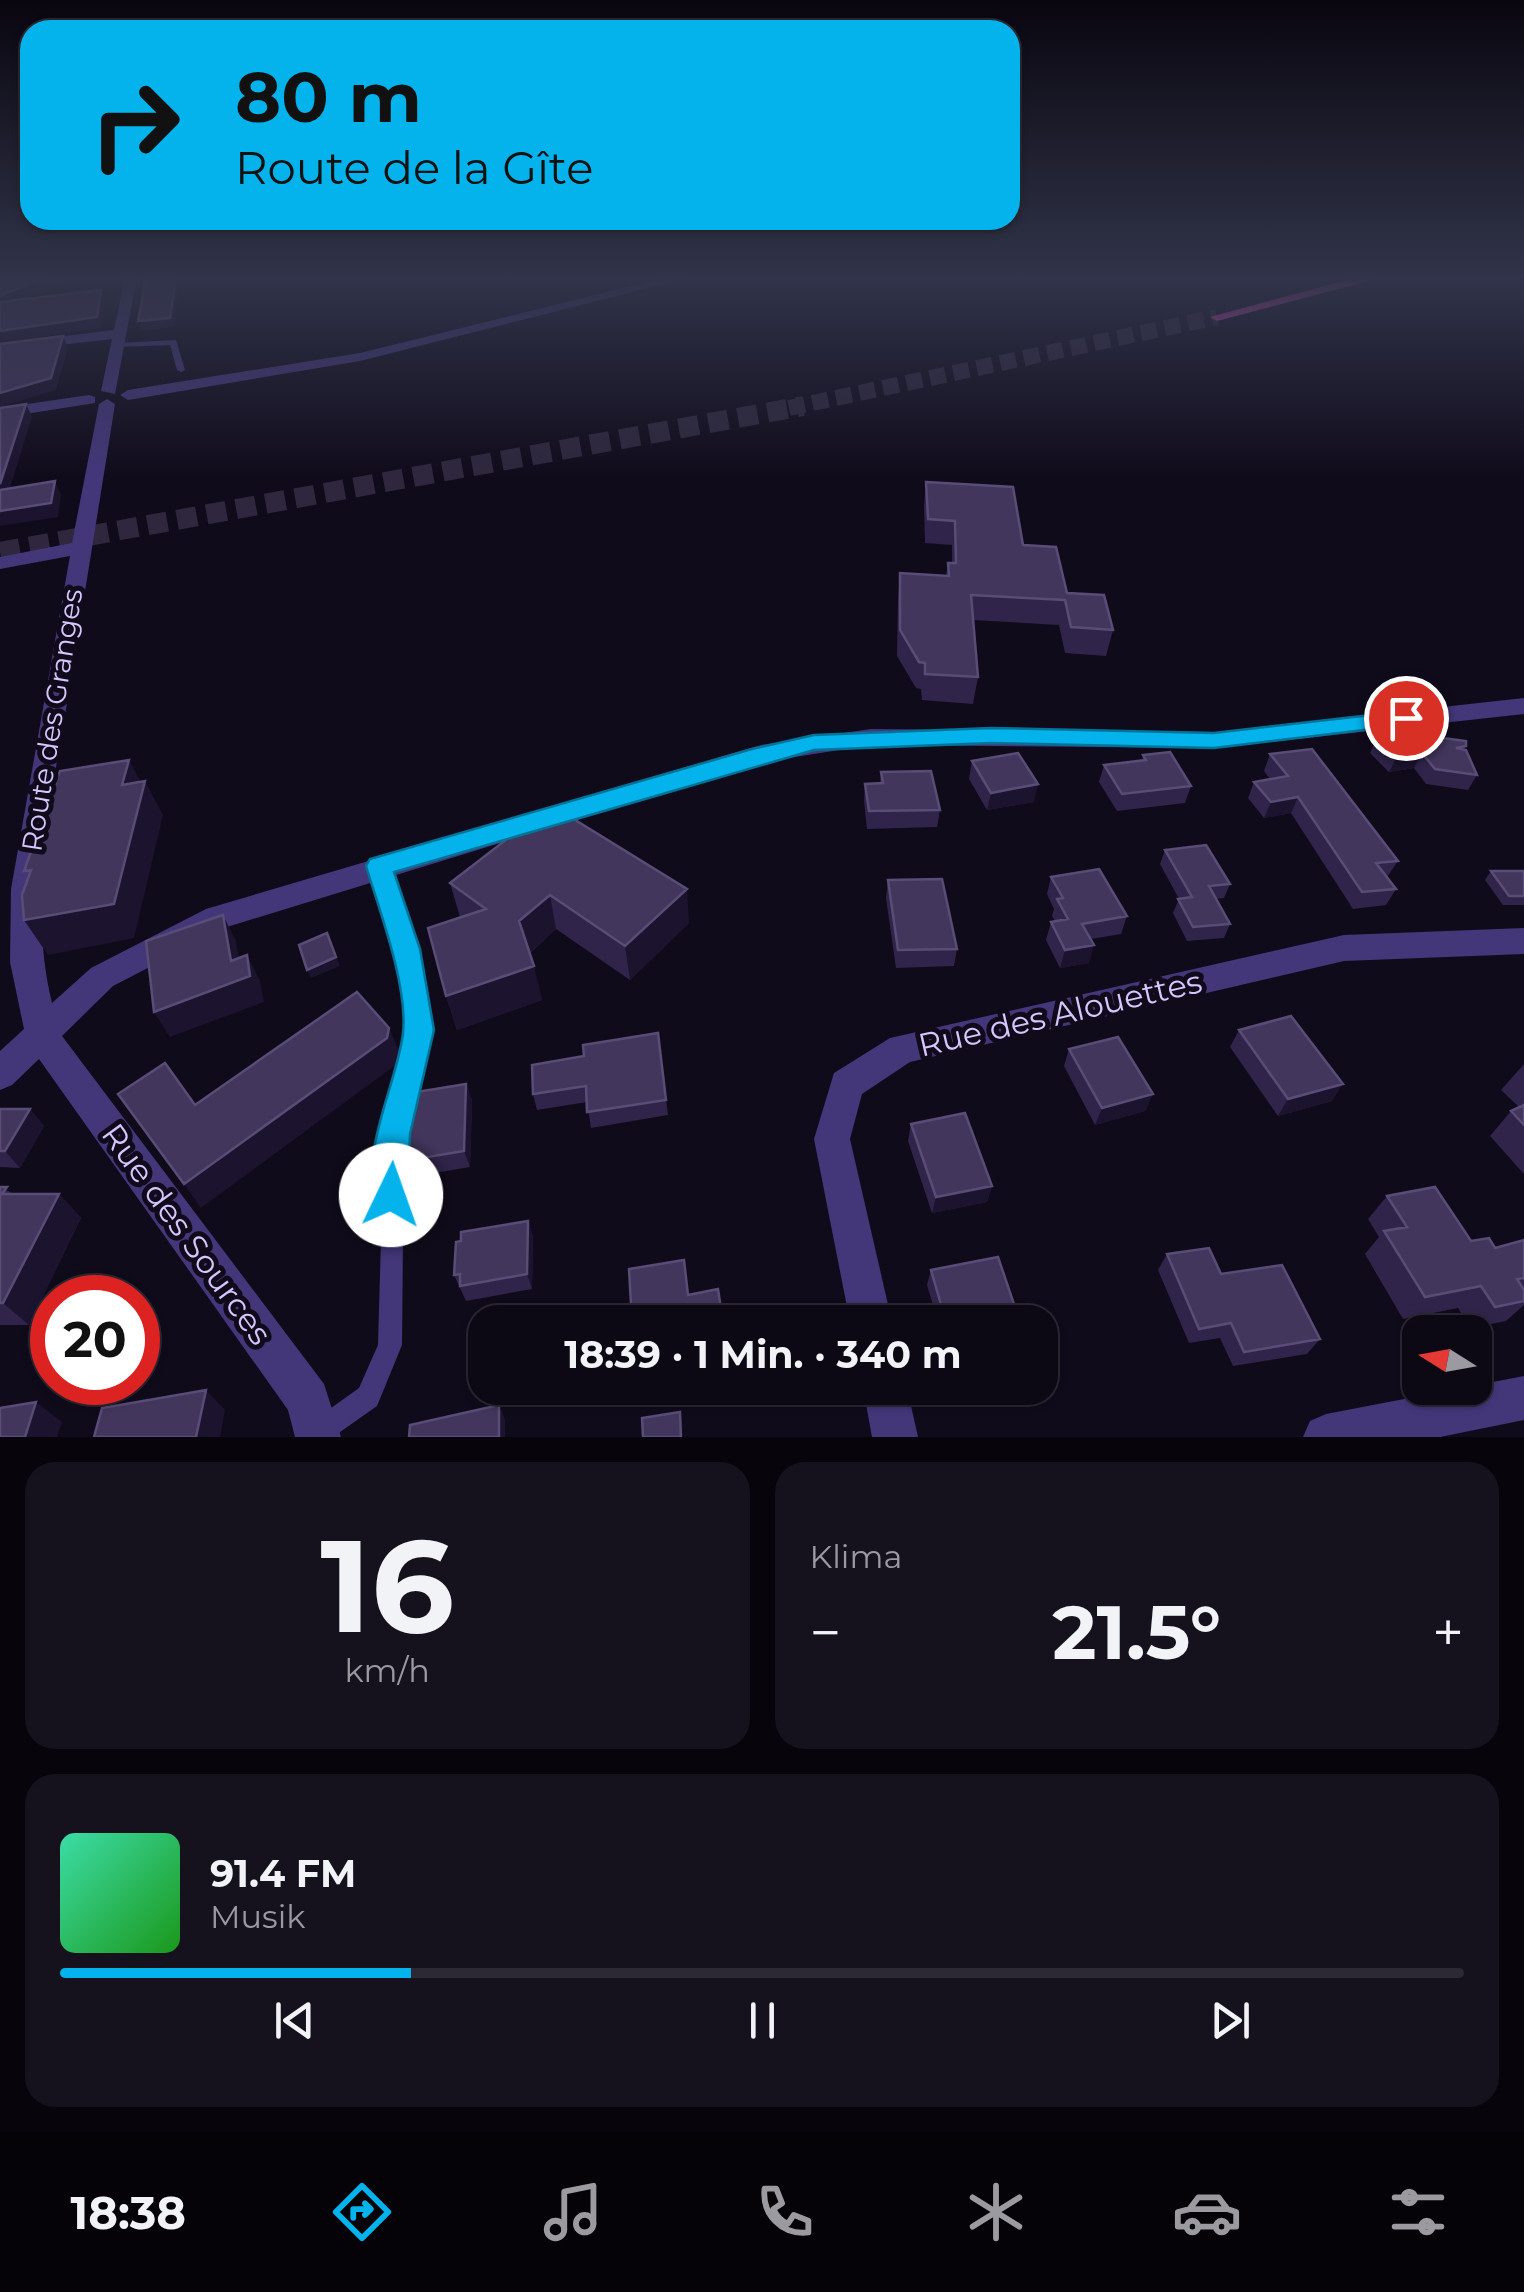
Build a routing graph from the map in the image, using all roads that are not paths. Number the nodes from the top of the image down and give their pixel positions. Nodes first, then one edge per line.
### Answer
1 (52, 344) edge
2 (117, 344) edge
3 (173, 344) edge
4 (413, 344) edge
5 (0, 348) edge
6 (181, 370) dead end
7 (101, 399) junction
8 (0, 413) edge
9 (80, 548) junction
10 (0, 563) edge
11 (1524, 706) edge
12 (379, 866) junction
13 (1524, 940) edge
14 (43, 1037) junction
15 (0, 1074) edge
16 (867, 1305) edge
17 (1524, 1398) edge
18 (888, 1405) edge
19 (317, 1435) edge
20 (895, 1437) edge
21 (1326, 1437) edge

1 - 5 street
2 - 7 street, Route des Granges
3 - 6 lane
4 - 7 street
7 - 8 street
7 - 9 street, Route des Granges
9 - 10 street
9 - 14 street, Route des Granges
11 - 12 street
12 - 14 street
12 - 19 lane
13 - 16 street, Rue des Alouettes
14 - 15 street
14 - 19 street, Rue des Sources
17 - 21 street
18 - 20 street

